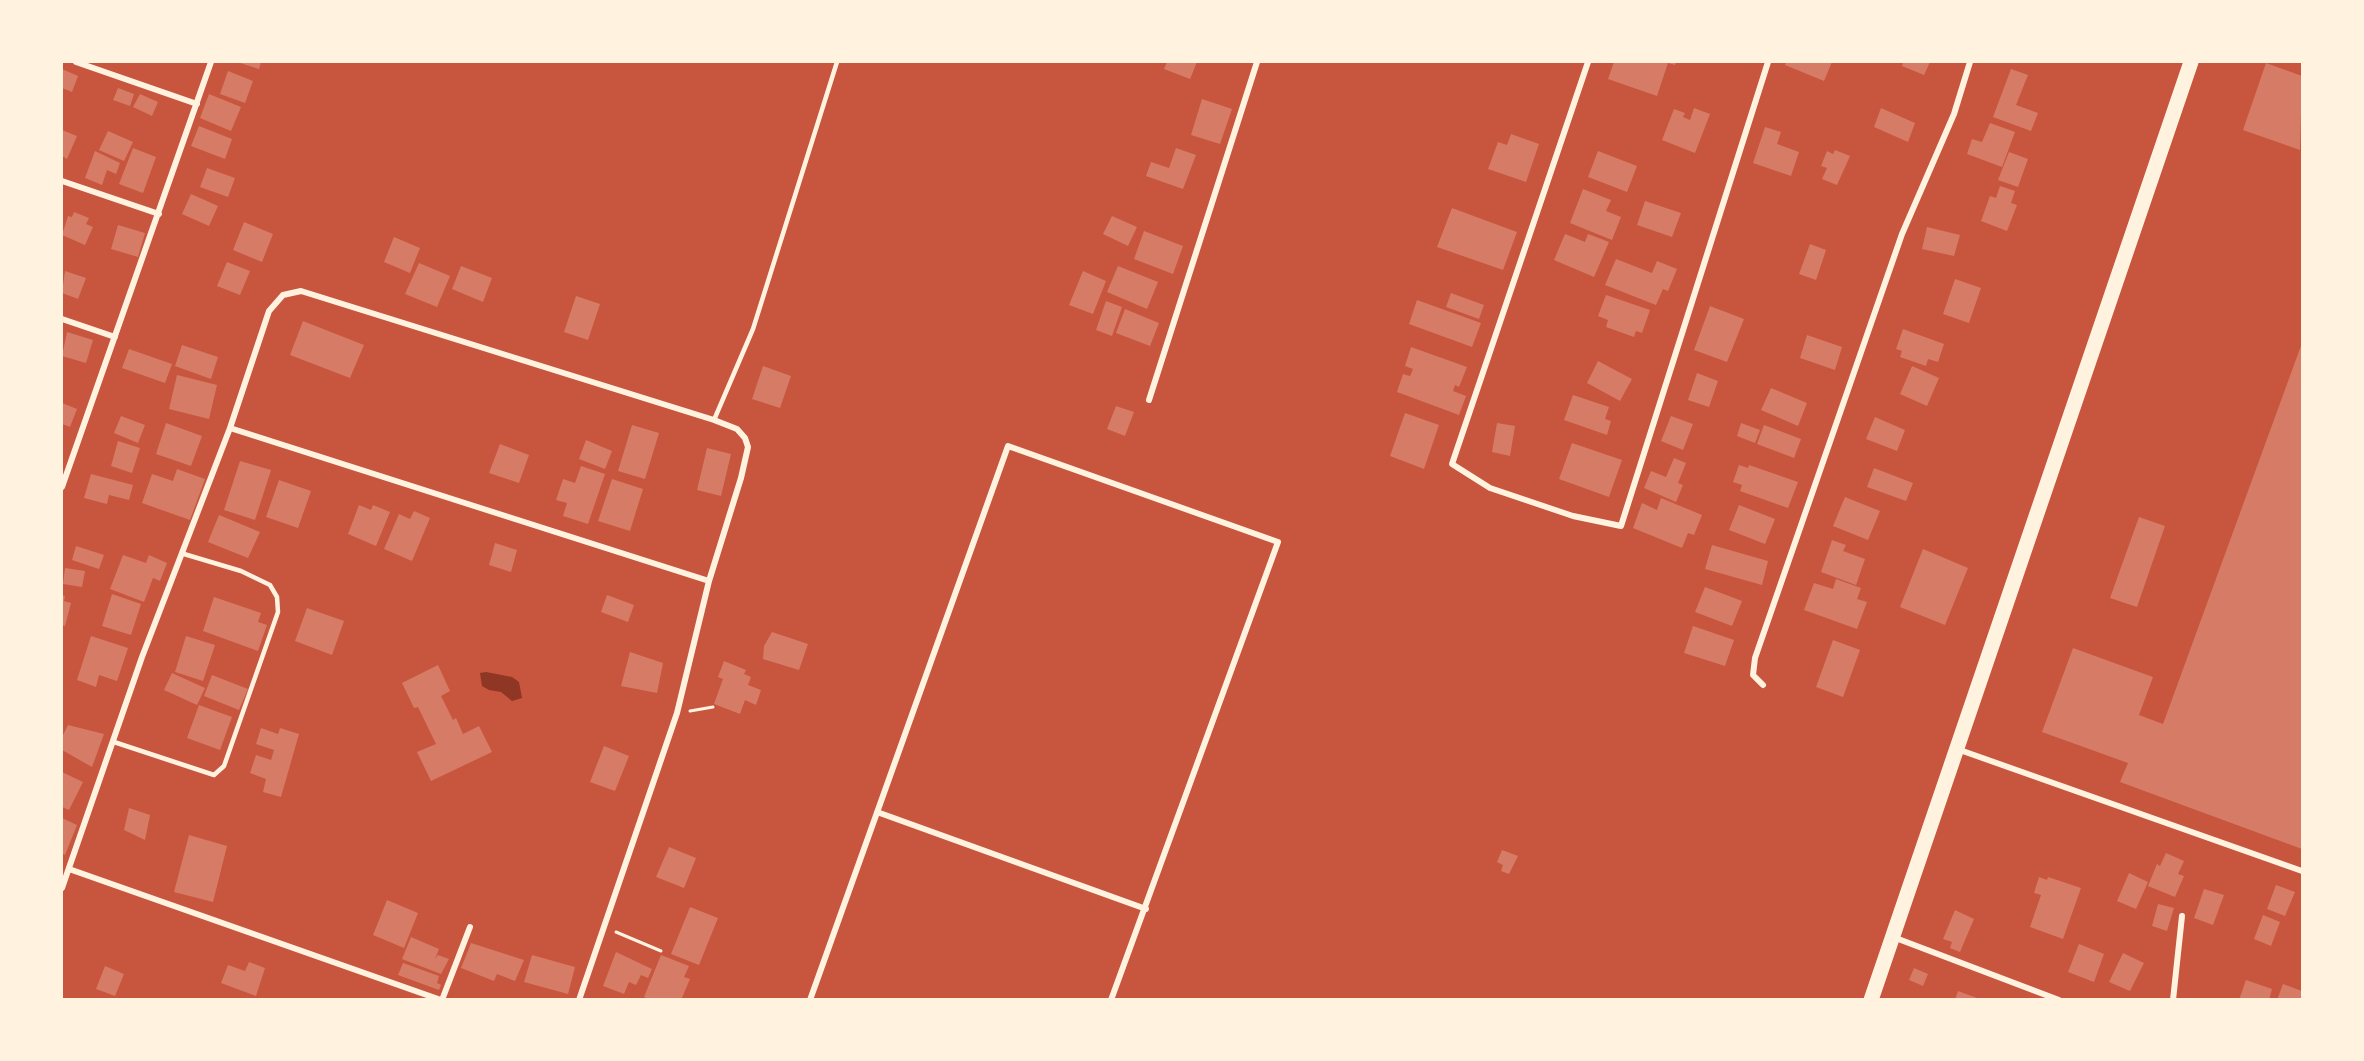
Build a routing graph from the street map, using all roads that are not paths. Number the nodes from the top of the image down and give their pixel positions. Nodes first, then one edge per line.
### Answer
1 (76, 62) edge
2 (211, 62) edge
3 (837, 62) edge
4 (1257, 62) edge
5 (1588, 62) edge
6 (1768, 62) edge
7 (1970, 62) edge
8 (2191, 62) edge
9 (197, 104) junction
10 (62, 181) edge
11 (159, 214) junction
12 (62, 319) edge
13 (115, 337) junction
14 (1149, 400) dead end
15 (714, 420) junction
16 (230, 428) junction
17 (62, 487) edge
18 (184, 554) junction
19 (709, 581) junction
20 (1763, 685) dead end
21 (114, 742) junction
22 (1957, 749) junction
23 (877, 812) junction
24 (69, 869) junction
25 (2302, 871) edge
26 (62, 888) edge
27 (1146, 909) junction
28 (2182, 916) dead end
29 (470, 927) dead end
30 (1893, 936) junction
31 (442, 999) edge
32 (579, 999) edge
33 (810, 999) edge
34 (1111, 999) edge
35 (1871, 999) edge
36 (2059, 999) edge
37 (2173, 999) edge

1 - 9 street
2 - 9 street
3 - 15 lane
4 - 14 street
5 - 6 street
7 - 20 street
8 - 22 main road
9 - 11 street
10 - 11 street
11 - 13 street
12 - 13 street
13 - 17 street
15 - 16 street
15 - 19 street
16 - 18 street
16 - 19 street
18 - 21 street
18 - 21 lane
19 - 32 street
21 - 24 street
22 - 25 street
22 - 30 main road
23 - 27 street
23 - 27 street
23 - 33 street
24 - 26 street
24 - 31 street
27 - 34 street
28 - 37 street
29 - 31 street
30 - 35 main road
30 - 36 street

